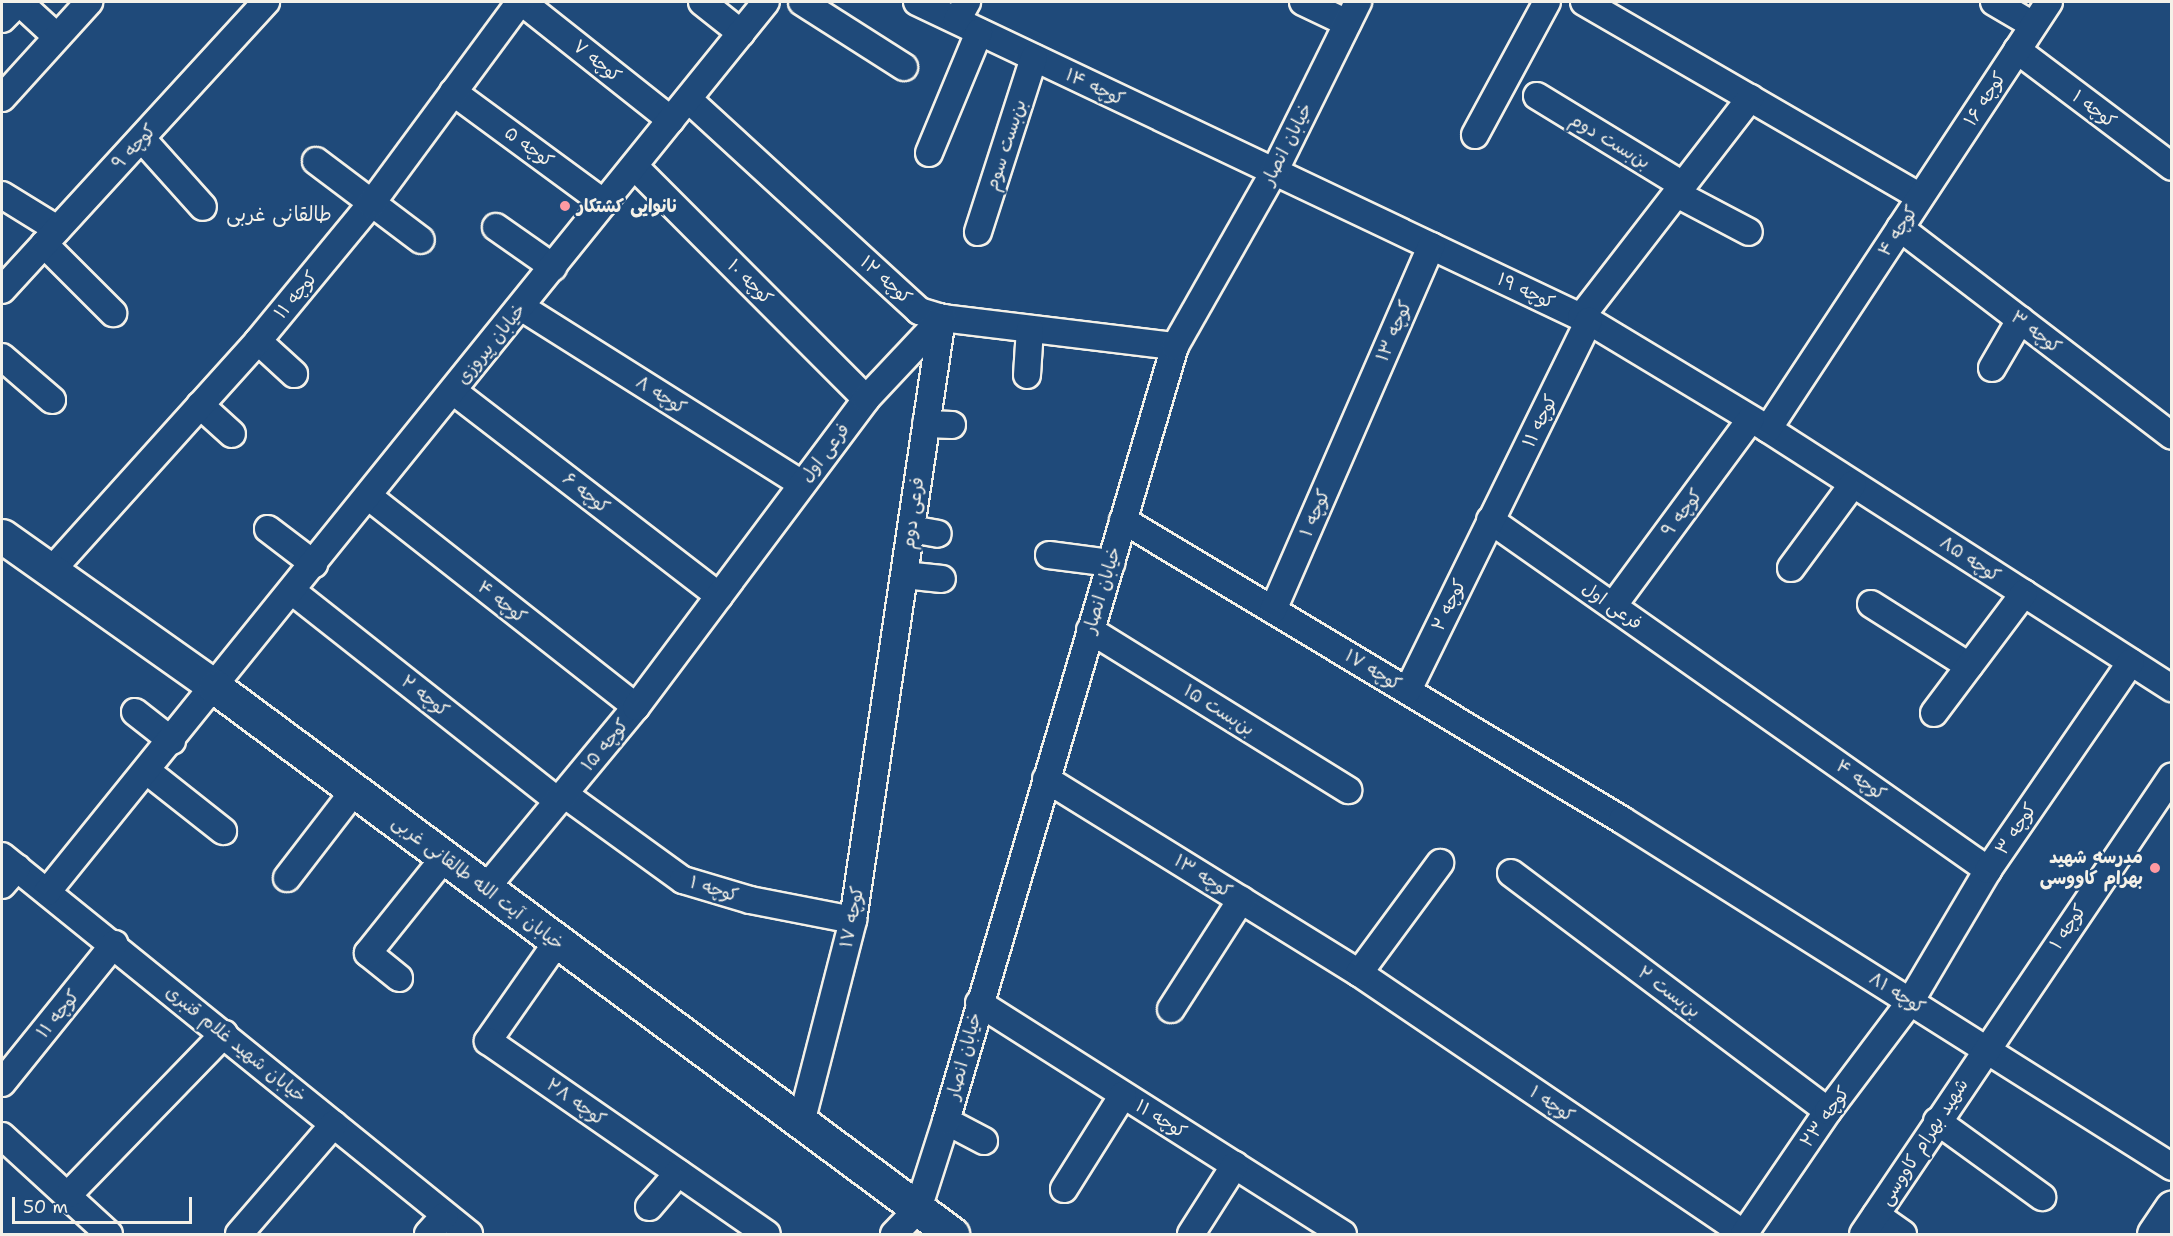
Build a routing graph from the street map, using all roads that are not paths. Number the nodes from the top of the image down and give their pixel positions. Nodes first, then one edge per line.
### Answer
1 (19, 2) edge
2 (88, 2) edge
3 (266, 2) edge
4 (521, 2) edge
5 (702, 2) edge
6 (766, 2) edge
7 (802, 2) edge
8 (917, 2) edge
9 (1303, 2) edge
10 (1546, 2) edge
11 (1584, 2) edge
12 (1994, 2) edge
13 (2049, 2) edge
14 (962, 11) edge
15 (1353, 12) edge
16 (2, 19) edge
17 (2033, 25) junction
18 (979, 32) junction
19 (741, 33) junction
20 (56, 36) junction
21 (2017, 50) junction
22 (1034, 58) junction
23 (904, 67) dead end
24 (453, 92) junction
25 (1537, 96) dead end
26 (2, 98) edge
27 (1750, 98) junction
28 (688, 99) junction
29 (670, 120) junction
30 (1475, 135) dead end
31 (142, 139) junction
32 (929, 153) dead end
33 (316, 161) dead end
34 (634, 166) junction
35 (2172, 167) edge
36 (1274, 172) junction
37 (1680, 190) junction
38 (2, 195) edge
39 (1920, 197) junction
40 (604, 203) junction
41 (371, 204) junction
42 (202, 207) dead end
43 (496, 227) dead end
44 (1900, 228) junction
45 (978, 232) dead end
46 (1749, 232) dead end
47 (50, 237) junction
48 (421, 240) dead end
49 (1431, 246) junction
50 (553, 267) junction
51 (2, 290) edge
52 (521, 307) junction
53 (113, 313) dead end
54 (942, 318) junction
55 (1585, 319) junction
56 (2020, 320) junction
57 (1030, 329) junction
58 (258, 341) junction
59 (1175, 346) junction
60 (2, 357) edge
61 (1992, 368) dead end
62 (294, 374) dead end
63 (1027, 375) dead end
64 (453, 391) junction
65 (866, 399) junction
66 (52, 400) dead end
67 (200, 405) junction
68 (1357, 416) joint
69 (926, 424) junction
70 (1760, 424) junction
71 (952, 425) dead end
72 (232, 434) dead end
73 (2172, 436) edge
74 (802, 484) junction
75 (1853, 484) junction
76 (368, 496) junction
77 (1123, 520) junction
78 (1490, 520) junction
79 (268, 529) dead end
80 (911, 529) junction
81 (938, 534) dead end
82 (2, 536) edge
83 (1049, 555) dead end
84 (1111, 563) junction
85 (314, 564) junction
86 (1791, 568) dead end
87 (51, 571) junction
88 (904, 575) junction
89 (942, 579) dead end
90 (292, 591) junction
91 (2024, 593) junction
92 (719, 596) junction
93 (1871, 604) dead end
94 (1613, 606) junction
95 (1273, 610) junction
96 (1090, 630) junction
97 (2131, 662) junction
98 (1969, 666) junction
99 (215, 687) junction
100 (2172, 688) edge
101 (1407, 690) junction
102 (1734, 691) joint
103 (636, 707) junction
104 (885, 707) joint
105 (135, 712) dead end
106 (1934, 713) dead end
107 (172, 741) junction
108 (147, 771) junction
109 (2172, 776) edge
110 (1046, 779) junction
111 (1348, 790) dead end
112 (354, 791) junction
113 (561, 797) junction
114 (1622, 820) joint
115 (223, 831) dead end
116 (444, 858) junction
117 (1440, 863) dead end
118 (7, 870) edge
119 (1988, 870) junction
120 (1511, 873) dead end
121 (287, 878) dead end
122 (486, 888) junction
123 (47, 892) junction
124 (1241, 900) junction
125 (853, 920) junction
126 (557, 942) junction
127 (114, 944) junction
128 (1359, 973) junction
129 (399, 978) dead end
130 (1910, 1002) junction
131 (979, 1003) junction
132 (1171, 1010) dead end
133 (224, 1034) junction
134 (1985, 1049) junction
135 (2, 1083) edge
136 (1123, 1095) junction
137 (1828, 1112) junction
138 (946, 1121) junction
139 (1938, 1121) junction
140 (801, 1123) junction
141 (334, 1124) junction
142 (2, 1136) edge
143 (984, 1141) dead end
144 (1235, 1165) junction
145 (2172, 1167) edge
146 (678, 1173) junction
147 (1064, 1189) dead end
148 (69, 1194) junction
149 (2042, 1197) dead end
150 (649, 1207) dead end
151 (2172, 1207) edge
152 (918, 1209) junction
153 (445, 1215) junction
154 (1869, 1225) edge
155 (109, 1234) edge
156 (239, 1234) edge
157 (428, 1234) edge
158 (469, 1234) edge
159 (764, 1234) edge
160 (894, 1234) edge
161 (952, 1234) edge
162 (1191, 1234) edge
163 (1343, 1234) edge
164 (1744, 1234) edge
165 (1903, 1234) edge
166 (2154, 1234) edge

1 - 16 street
1 - 20 street
2 - 20 street
3 - 31 street, کوچه ۹
4 - 24 street, کوچه ۱۱
4 - 29 street, کوچه ۷
5 - 19 street
6 - 19 street, خیابان پیروزی
7 - 23 street
8 - 14 street, کوچه ۱۴
9 - 15 street
10 - 30 street
11 - 27 street, کوچه ۴
12 - 17 street
13 - 17 street, کوچه ۱۶
14 - 18 street, کوچه ۱۴
15 - 36 street, خیابان انصار
17 - 21 street, کوچه ۱۶
18 - 22 street, کوچه ۱۴
18 - 32 street
19 - 28 street, خیابان پیروزی
20 - 26 street
21 - 35 street, کوچه ۱
21 - 39 street, کوچه ۱۶
22 - 36 street, کوچه ۱۴
22 - 45 street, بن‌بست سوم
24 - 40 street, کوچه ۵
24 - 41 street, کوچه ۱۱
25 - 37 street, بن‌بست دوم
27 - 37 street
27 - 39 street, کوچه ۴
28 - 29 street, خیابان پیروزی
28 - 54 street, کوچه ۱۲
29 - 34 street, خیابان پیروزی
31 - 42 street
31 - 47 street, کوچه ۹
33 - 41 street
34 - 40 street, خیابان پیروزی
34 - 65 street, کوچه ۱۰
36 - 49 street, کوچه ۱۹
36 - 59 street, خیابان انصار
37 - 46 street, بن‌بست دوم
37 - 55 street
38 - 47 street
39 - 44 street, کوچه ۴
40 - 50 street, خیابان پیروزی
41 - 48 street
41 - 58 street, کوچه ۱۱
43 - 50 street
44 - 56 street, کوچه ۳
44 - 70 street, کوچه ۴
47 - 51 street, کوچه ۹
47 - 53 street
49 - 55 street, کوچه ۱۹
49 - 68 street, کوچه ۱۳
50 - 52 street, خیابان پیروزی
52 - 64 street, خیابان پیروزی
52 - 74 street, کوچه ۸
54 - 57 street, کوچه ۱۲
54 - 65 street, فرعی اول
54 - 69 street, فرعی دوم
55 - 70 street, کوچه ۱۹
55 - 78 street, کوچه ۱۱
56 - 61 street
56 - 73 street, کوچه ۳
57 - 59 street, کوچه ۱۲
57 - 63 street
58 - 62 street
58 - 67 street, کوچه ۱۱
59 - 77 street, خیابان انصار
60 - 66 street
64 - 76 street, خیابان پیروزی
64 - 92 street, کوچه ۶
65 - 74 street, فرعی اول
67 - 72 street
67 - 87 street, کوچه ۱۱
68 - 95 street, کوچه ۱
69 - 71 street
69 - 80 street, فرعی دوم
70 - 75 street, کوچه ۸۵
70 - 94 street, کوچه ۹
74 - 92 street, فرعی اول
75 - 86 street
75 - 91 street, کوچه ۸۵
76 - 85 street, خیابان پیروزی
76 - 103 street, کوچه ۴
77 - 84 street, خیابان انصار
77 - 95 street, کوچه ۱۷
78 - 94 street, فرعی اول
78 - 101 street, کوچه ۲
79 - 85 street
80 - 81 street
80 - 88 street, فرعی دوم
82 - 87 street, خیابان آیت الله طالقانی غربی
83 - 84 street
84 - 96 street, خیابان انصار
85 - 90 street, خیابان پیروزی
87 - 99 street, خیابان آیت الله طالقانی غربی
88 - 89 street
88 - 104 street, فرعی دوم
90 - 99 street, خیابان پیروزی
90 - 113 street, کوچه ۲
91 - 97 street, کوچه ۸۵
91 - 98 street
92 - 103 street, کوچه ۱۵
93 - 98 street
94 - 102 street, فرعی اول
95 - 101 street, کوچه ۱۷
96 - 110 street, خیابان انصار
96 - 111 street, بن‌بست ۱۵
97 - 100 street, کوچه ۸۵
97 - 119 street, کوچه ۳
98 - 106 street
99 - 107 street, خیابان پیروزی
99 - 112 street, خیابان آیت الله طالقانی غربی
101 - 114 street, کوچه ۱۷
102 - 119 street, کوچه ۴
103 - 113 street, کوچه ۱۵
104 - 125 street, کوچه ۱۷
105 - 107 street
107 - 108 street, خیابان پیروزی
108 - 115 street
108 - 123 street
109 - 134 street, کوچه ۱
110 - 124 street, کوچه ۱۳
110 - 131 street, خیابان انصار
112 - 116 street, خیابان آیت الله طالقانی غربی
112 - 121 street
113 - 122 street, کوچه ۱۵
113 - 125 street, کوچه ۱
114 - 130 street, کوچه ۸۱
116 - 122 street, خیابان آیت الله طالقانی غربی
116 - 129 street
117 - 128 street
118 - 123 street, خیابان شهید غلام قنبری
119 - 130 street, کوچه ۳
120 - 137 street, بن‌بست ۲
122 - 126 street, خیابان آیت الله طالقانی غربی
123 - 127 street, خیابان شهید غلام قنبری
124 - 128 street, کوچه ۱۳
124 - 132 street
125 - 140 street, کوچه ۱۷
126 - 140 street, خیابان آیت الله طالقانی غربی
126 - 146 street, کوچه ۲۸
127 - 133 street, خیابان شهید غلام قنبری
127 - 135 street, کوچه ۱۱
128 - 164 street, کوچه ۱
130 - 134 street, کوچه ۸۱
130 - 137 street, کوچه ۲۳
131 - 136 street, کوچه ۱۱
131 - 138 street, خیابان انصار
133 - 141 street, خیابان شهید غلام قنبری
133 - 148 street
134 - 139 street, شهید بهرام کاووسی
134 - 145 street, کوچه ۸۱
136 - 144 street, کوچه ۱۱
136 - 147 street
137 - 164 street, کوچه ۲۳
138 - 143 street
138 - 152 street, خیابان انصار
139 - 149 street
139 - 154 street, شهید بهرام کاووسی
140 - 152 street, خیابان آیت الله طالقانی غربی
141 - 153 street, خیابان شهید غلام قنبری
141 - 156 street
142 - 148 street
144 - 162 street
144 - 163 street, کوچه ۱۱
146 - 150 street
146 - 159 street, کوچه ۲۸
148 - 155 street
151 - 166 street
152 - 160 street
152 - 161 street, خیابان آیت الله طالقانی غربی
153 - 157 street
153 - 158 street, خیابان شهید غلام قنبری
154 - 165 street

